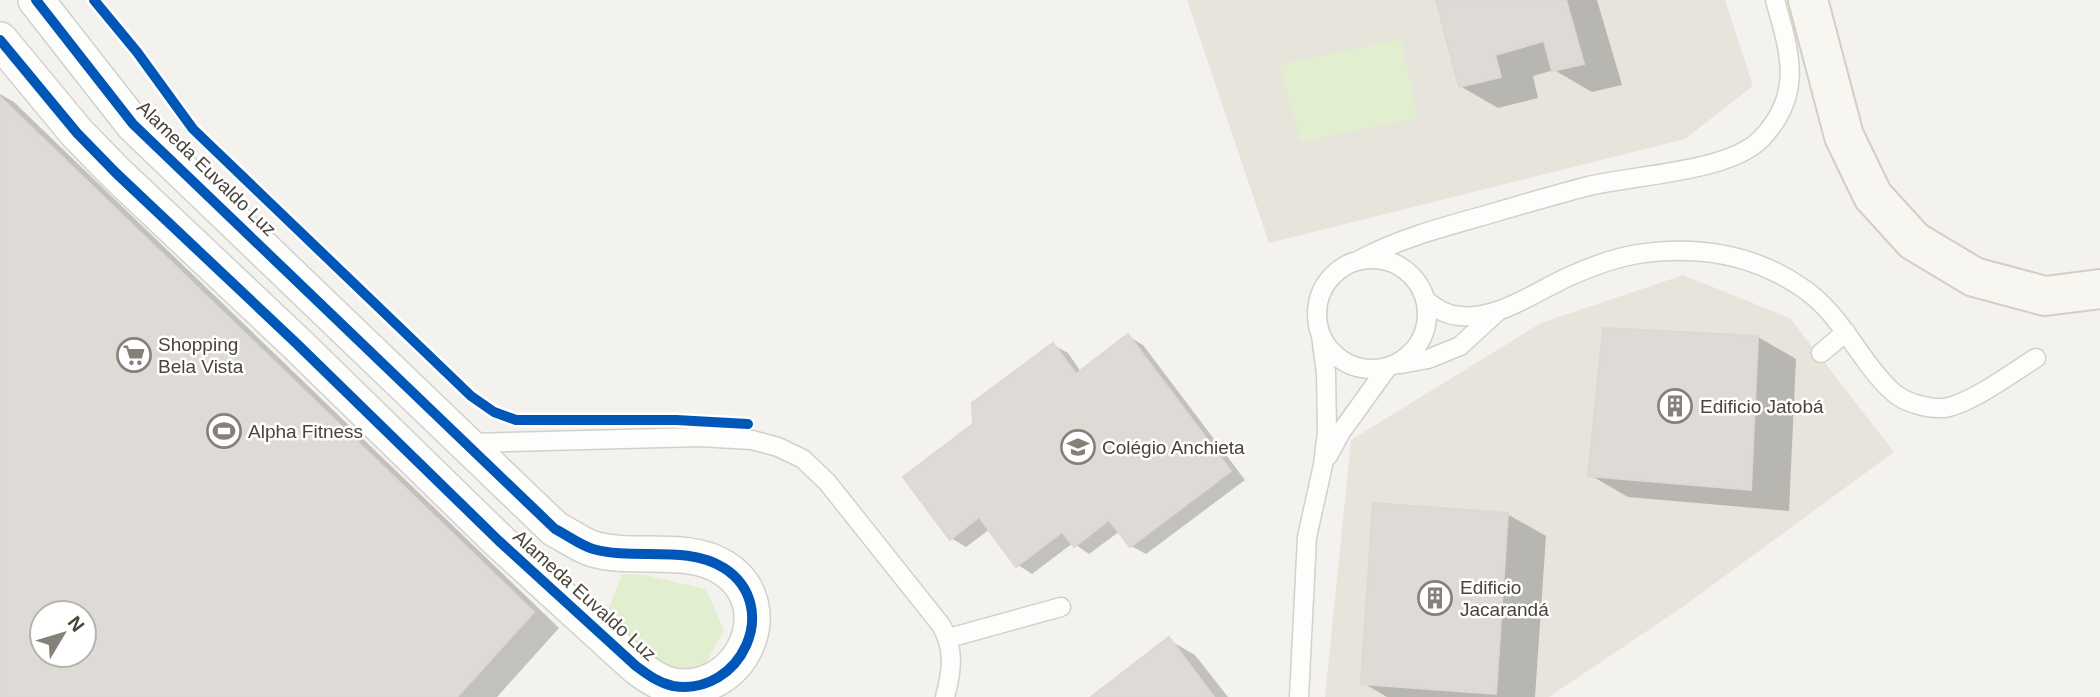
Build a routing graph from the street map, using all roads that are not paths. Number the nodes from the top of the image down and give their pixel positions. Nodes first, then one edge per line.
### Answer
1 (36, 0) edge
2 (1775, 0) edge
3 (1808, 0) edge
4 (0, 40) edge
5 (1361, 259) junction
6 (2100, 289) edge
7 (1427, 301) junction
8 (1499, 310) junction
9 (1846, 332) junction
10 (1321, 336) junction
11 (1821, 353) dead end
12 (2036, 358) dead end
13 (1390, 367) junction
14 (467, 443) junction
15 (1323, 465) junction
16 (1061, 607) dead end
17 (948, 638) junction
18 (945, 697) edge
19 (1299, 697) edge

1 - 14 street, Alameda Euvaldo Luz
2 - 5 lane
3 - 6 main road
4 - 14 street, Alameda Euvaldo Luz
5 - 7 lane
5 - 10 lane
7 - 8 lane
7 - 13 lane
8 - 9 lane
8 - 13 lane
9 - 11 lane
9 - 12 lane
10 - 13 lane
10 - 15 lane
13 - 15 lane
14 - 17 lane
15 - 19 lane
16 - 17 lane
17 - 18 lane

